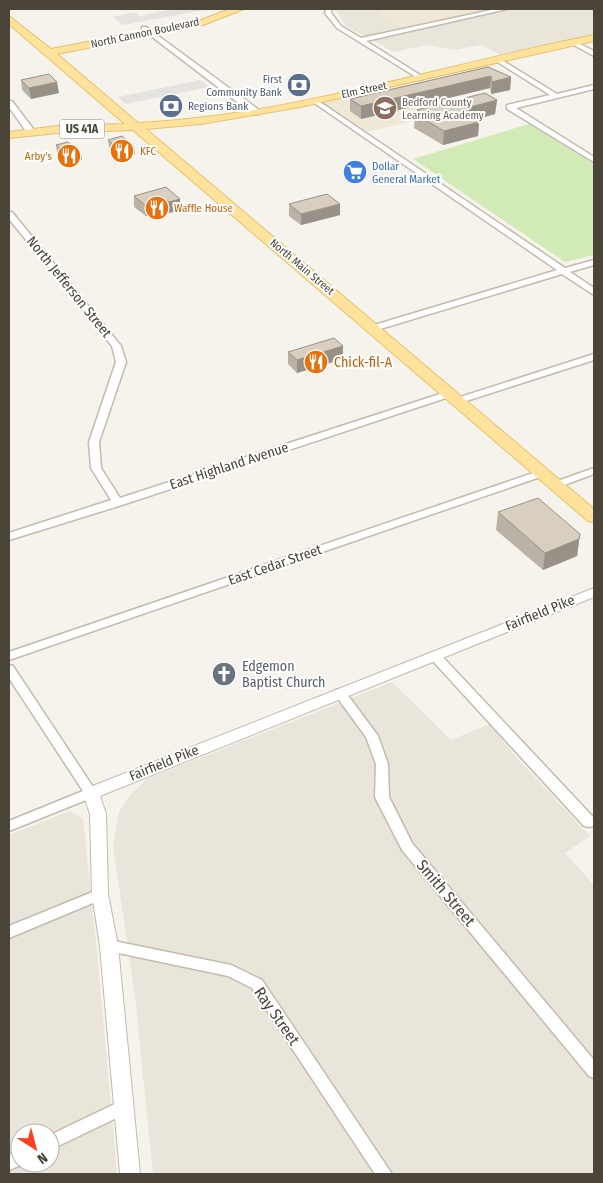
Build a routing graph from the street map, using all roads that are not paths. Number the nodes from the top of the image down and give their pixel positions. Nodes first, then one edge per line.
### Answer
1 (224, 9) edge
2 (239, 9) edge
3 (329, 9) edge
4 (504, 9) edge
5 (9, 19) edge
6 (146, 31) junction
7 (594, 38) edge
8 (361, 40) junction
9 (574, 43) junction
10 (46, 51) junction
11 (594, 54) edge
12 (498, 60) junction
13 (421, 78) junction
14 (594, 87) edge
15 (556, 96) junction
16 (314, 101) junction
17 (9, 103) edge
18 (256, 112) junction
19 (132, 125) junction
20 (31, 132) junction
21 (9, 135) edge
22 (594, 160) edge
23 (9, 214) edge
24 (594, 262) edge
25 (561, 271) junction
26 (594, 292) edge
27 (374, 328) junction
28 (594, 357) edge
29 (453, 397) junction
30 (594, 470) edge
31 (542, 473) junction
32 (556, 485) junction
33 (118, 502) junction
34 (594, 516) edge
35 (9, 537) edge
36 (594, 592) edge
37 (9, 656) edge
38 (435, 656) junction
39 (9, 669) edge
40 (340, 693) junction
41 (91, 793) junction
42 (589, 822) dead end
43 (9, 826) edge
44 (100, 894) junction
45 (9, 932) edge
46 (109, 946) junction
47 (594, 1072) edge
48 (123, 1107) junction
49 (60, 1138) edge
50 (130, 1174) edge
51 (384, 1174) edge

1 - 6 main road, North Cannon Boulevard
2 - 6 main road, North Cannon Boulevard
3 - 8 street
4 - 8 street
5 - 10 main road, North Main Street
6 - 10 main road, North Cannon Boulevard
6 - 18 street
7 - 9 main road, Elm Street / US 41A
8 - 13 street
9 - 11 street
9 - 12 main road, Elm Street / US 41A
10 - 19 main road, North Main Street
12 - 13 main road, Elm Street / US 41A
12 - 15 street
13 - 16 main road, Elm Street / US 41A
14 - 15 street
15 - 22 street
16 - 18 main road, Elm Street / US 41A
16 - 25 street
17 - 20 street
18 - 19 main road, Elm Street / US 41A
19 - 20 main road, US 41A
19 - 27 main road, North Main Street
20 - 21 main road, US 41A
23 - 33 street, North Jefferson Street
24 - 25 street
25 - 26 street
25 - 27 street
27 - 29 main road, North Main Street
28 - 29 street, East Highland Avenue
29 - 31 main road, North Main Street
29 - 33 street, East Highland Avenue
30 - 32 street
31 - 32 main road, North Main Street
31 - 37 street, East Cedar Street
32 - 34 main road, North Main Street
33 - 35 street, East Highland Avenue
36 - 38 street, Fairfield Pike
38 - 40 street, Fairfield Pike
38 - 42 street
39 - 41 street
40 - 41 street, Fairfield Pike
40 - 47 street, Smith Street
41 - 43 street
41 - 44 street
44 - 45 street
44 - 46 street
46 - 48 street
46 - 51 street, Ray Street
48 - 49 street
48 - 50 street

